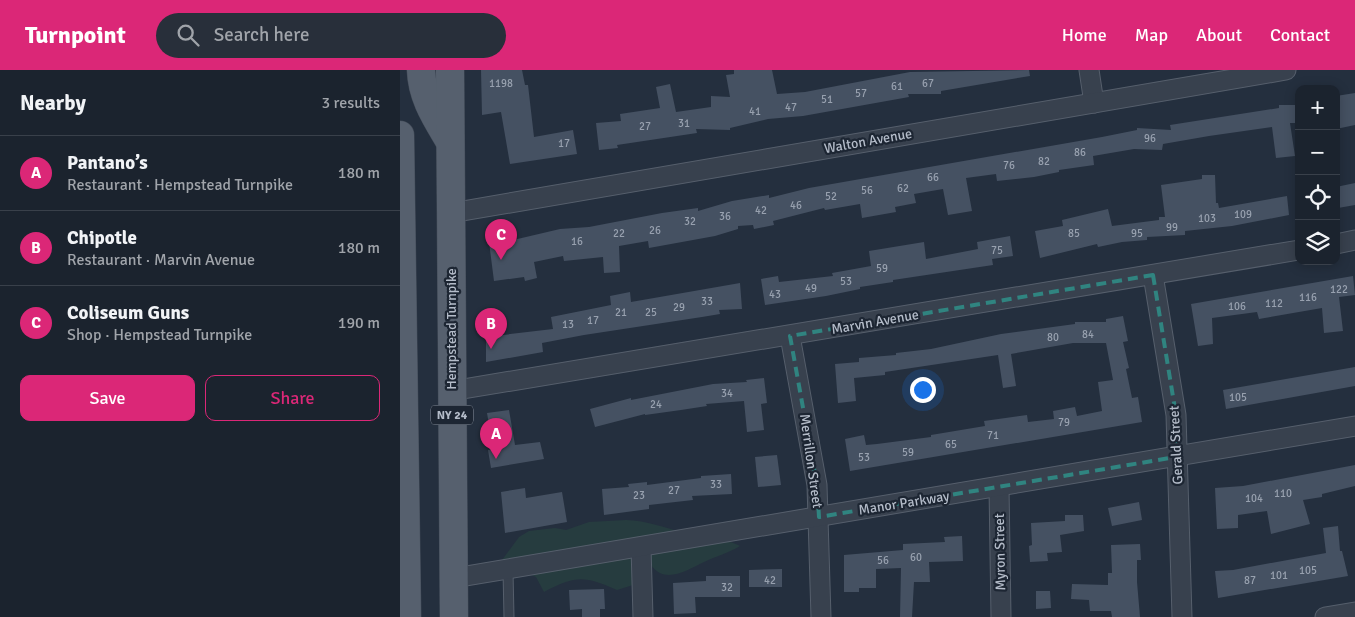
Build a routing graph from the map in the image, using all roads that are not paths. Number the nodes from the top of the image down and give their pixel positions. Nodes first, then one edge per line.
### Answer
1 (421, 70) edge
2 (450, 70) edge
3 (1088, 70) edge
4 (1286, 70) edge
5 (1094, 103) junction
6 (400, 135) edge
7 (450, 142) junction
8 (450, 213) junction
9 (1355, 240) edge
10 (1340, 243) edge
11 (1295, 251) edge
12 (1153, 275) junction
13 (790, 336) junction
14 (452, 391) junction
15 (1355, 426) edge
16 (1176, 457) junction
17 (999, 487) junction
18 (819, 517) junction
19 (641, 548) junction
20 (508, 571) junction
21 (454, 578) junction
22 (406, 582) junction
23 (400, 609) edge
24 (1355, 612) edge
25 (407, 617) edge
26 (454, 617) edge
27 (509, 617) edge
28 (643, 617) edge
29 (821, 617) edge
30 (1001, 617) edge
31 (1182, 617) edge
32 (1325, 617) edge

1 - 7 main road
2 - 7 main road, Hempstead Turnpike / NY 24
3 - 5 street
4 - 5 street, Walton Avenue
5 - 8 street, Walton Avenue
6 - 22 main road
7 - 8 main road, Hempstead Turnpike / NY 24
8 - 14 main road, Hempstead Turnpike / NY 24
9 - 10 street
11 - 12 street, Marvin Avenue
12 - 13 street, Marvin Avenue
12 - 16 street, Gerald Street
13 - 14 street, Marvin Avenue
13 - 18 street, Merrillon Street
14 - 21 main road, Hempstead Turnpike / NY 24
15 - 16 street, Manor Parkway
16 - 17 street, Manor Parkway
16 - 31 street, Gerald Street
17 - 18 street, Manor Parkway
17 - 30 street, Myron Street
18 - 19 street, Manor Parkway
18 - 29 street, Merrillon Street
19 - 20 street, Manor Parkway
19 - 28 street
20 - 21 street, Manor Parkway
20 - 27 lane
21 - 26 main road, Hempstead Turnpike / NY 24
22 - 23 main road
22 - 25 main road
24 - 32 street

